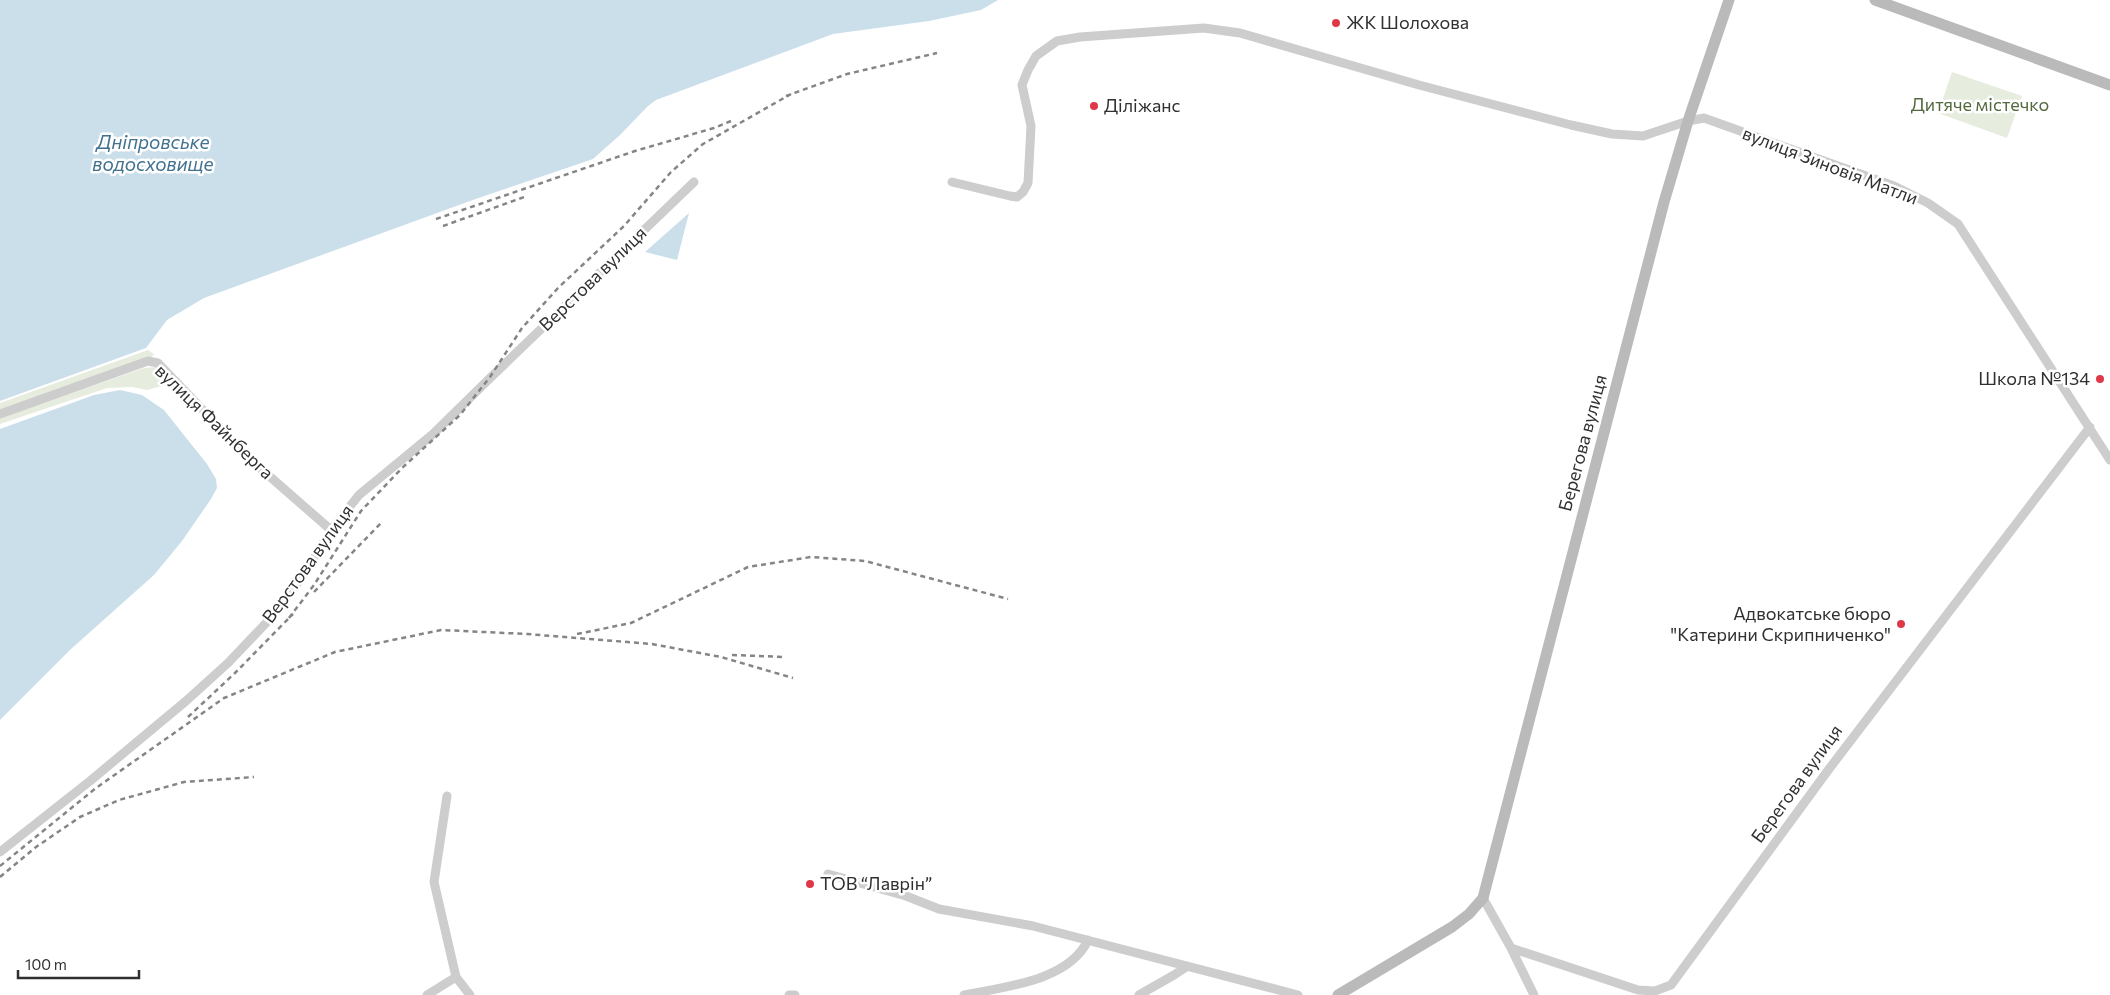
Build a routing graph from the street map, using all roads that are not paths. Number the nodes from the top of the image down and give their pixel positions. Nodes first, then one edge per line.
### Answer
1 (1729, 0) edge
2 (1875, 0) edge
3 (2110, 85) edge
4 (1688, 121) junction
5 (694, 182) dead end
6 (952, 182) dead end
7 (0, 414) edge
8 (2090, 428) junction
9 (2110, 460) edge
10 (331, 530) junction
11 (447, 796) dead end
12 (0, 852) edge
13 (828, 874) dead end
14 (1483, 898) junction
15 (1088, 940) junction
16 (1511, 948) junction
17 (1186, 966) junction
18 (456, 976) junction
19 (427, 995) edge
20 (470, 995) edge
21 (789, 995) edge
22 (795, 995) edge
23 (964, 995) edge
24 (1139, 995) edge
25 (1298, 995) edge
26 (1338, 995) edge
27 (1534, 995) edge

1 - 4 street, Берегова вулиця
2 - 3 street
4 - 6 street, вулиця Зиновія Матли
4 - 8 street, вулиця Зиновія Матли
4 - 14 street, Берегова вулиця
5 - 10 street, Верстова вулиця
7 - 10 street, вулиця Файнберга
8 - 9 street, вулиця Зиновія Матли
8 - 16 street, Берегова вулиця
10 - 12 street, Верстова вулиця
11 - 18 street
13 - 15 street
14 - 16 street
14 - 26 street, Берегова вулиця
15 - 17 street
15 - 23 street
16 - 27 street
17 - 24 street
17 - 25 street
18 - 19 street
18 - 20 street
21 - 22 street

